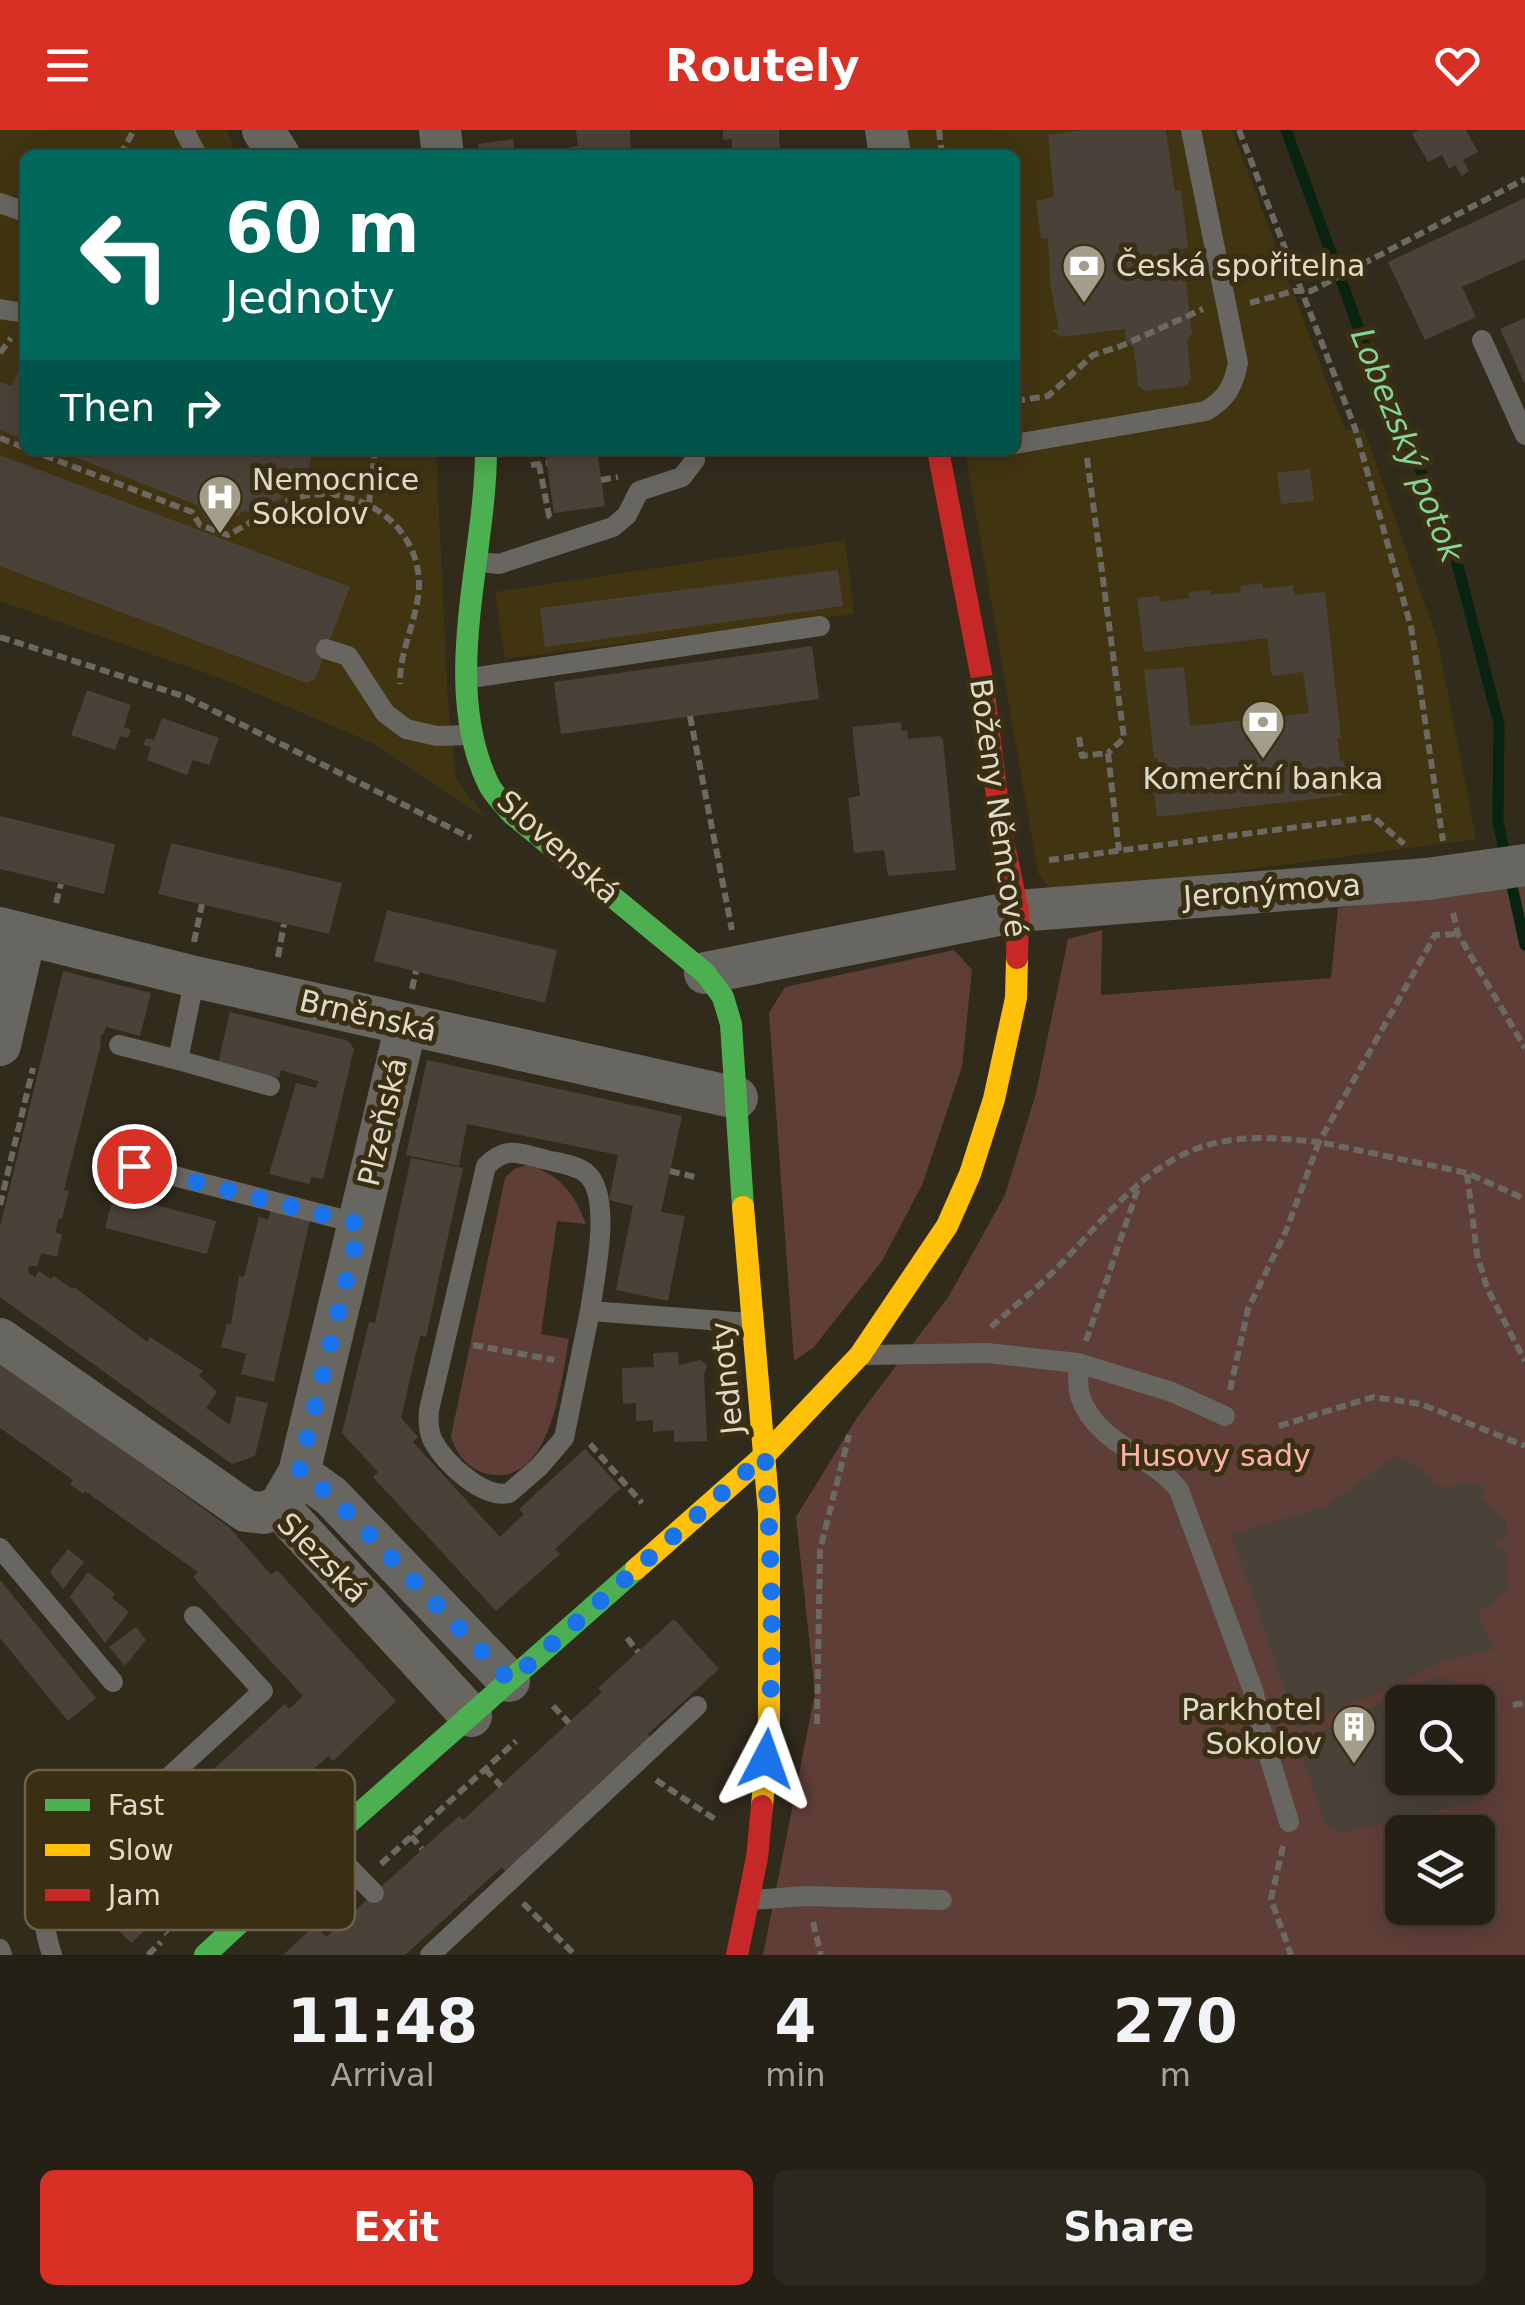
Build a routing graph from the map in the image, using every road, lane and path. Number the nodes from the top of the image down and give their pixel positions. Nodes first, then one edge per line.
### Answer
1 (1191, 130) edge
2 (1240, 130) edge
3 (1525, 179) edge
4 (1302, 291) junction
5 (1272, 299) dead end
6 (1229, 306) junction
7 (1482, 340) dead end
8 (1020, 400) edge
9 (1525, 435) edge
10 (1020, 443) edge
11 (1086, 453) dead end
12 (44, 455) edge
13 (374, 455) edge
14 (486, 455) edge
15 (694, 455) edge
16 (945, 455) edge
17 (527, 466) dead end
18 (628, 475) dead end
19 (601, 480) dead end
20 (369, 504) junction
21 (564, 530) dead end
22 (478, 562) junction
23 (820, 626) dead end
24 (0, 637) edge
25 (326, 649) dead end
26 (464, 679) junction
27 (404, 697) dead end
28 (690, 716) dead end
29 (473, 735) junction
30 (1079, 737) dead end
31 (1108, 752) junction
32 (484, 836) dead end
33 (1120, 850) junction
34 (1046, 860) dead end
35 (1525, 865) edge
36 (1435, 873) junction
37 (60, 884) dead end
38 (202, 904) dead end
39 (1018, 911) junction
40 (284, 924) dead end
41 (26, 925) edge
42 (1458, 934) junction
43 (176, 939) dead end
44 (711, 954) junction
45 (200, 956) junction
46 (277, 963) dead end
47 (406, 1025) junction
48 (119, 1045) dead end
49 (1525, 1048) edge
50 (18, 1053) edge
51 (178, 1060) junction
52 (270, 1086) dead end
53 (737, 1098) junction
54 (1319, 1142) junction
55 (134, 1166) dead end
56 (1466, 1173) junction
57 (1140, 1182) junction
58 (1525, 1200) edge
59 (0, 1205) edge
60 (360, 1224) junction
61 (590, 1311) junction
62 (751, 1323) junction
63 (0, 1339) edge
64 (446, 1340) junction
65 (960, 1354) junction
66 (860, 1355) junction
67 (1525, 1361) edge
68 (1078, 1363) junction
69 (578, 1365) junction
70 (1225, 1416) joint
71 (852, 1420) dead end
72 (1279, 1426) dead end
73 (565, 1431) junction
74 (1525, 1446) edge
75 (765, 1455) junction
76 (289, 1490) junction
77 (653, 1492) dead end
78 (642, 1503) junction
79 (629, 1515) dead end
80 (0, 1548) edge
81 (194, 1616) dead end
82 (627, 1638) dead end
83 (638, 1652) dead end
84 (510, 1681) junction
85 (113, 1682) dead end
86 (1525, 1702) edge
87 (553, 1706) dead end
88 (697, 1706) dead end
89 (1513, 1706) dead end
90 (471, 1716) junction
91 (569, 1723) dead end
92 (816, 1730) dead end
93 (635, 1766) junction
94 (485, 1769) dead end
95 (177, 1770) edge
96 (501, 1786) dead end
97 (355, 1818) edge
98 (1289, 1822) joint
99 (723, 1824) dead end
100 (411, 1836) dead end
101 (422, 1849) dead end
102 (355, 1874) edge
103 (505, 1885) junction
104 (374, 1894) dead end
105 (806, 1896) junction
106 (749, 1900) junction
107 (942, 1900) dead end
108 (44, 1930) edge
109 (164, 1930) edge
110 (232, 1930) edge
111 (168, 1935) dead end
112 (426, 1951) edge
113 (52, 1955) edge
114 (205, 1955) edge
115 (575, 1955) edge
116 (737, 1955) edge
117 (821, 1955) edge
118 (1290, 1955) edge

1 - 6 lane
2 - 4 path
3 - 4 path
4 - 5 path
4 - 36 path
6 - 8 path
6 - 10 lane
7 - 9 lane
11 - 31 path
12 - 20 path
13 - 20 path
14 - 22 street, Slovenská
15 - 22 lane
16 - 39 street, Boženy Němcové
17 - 21 path
18 - 19 path
20 - 27 path
22 - 26 street, Slovenská
23 - 26 lane
24 - 32 path
25 - 29 lane
26 - 29 street, Slovenská
28 - 44 path
29 - 44 street, Slovenská
30 - 31 path
31 - 33 path
33 - 34 path
33 - 36 path
35 - 36 street, Jeronýmova, bridge
36 - 39 street, Jeronýmova
36 - 42 path
37 - 41 path
38 - 45 path
39 - 44 street, Jeronýmova
39 - 66 street, Boženy Němcové
40 - 46 path
41 - 45 street, Brněnská
41 - 50 street
42 - 49 path
42 - 54 path
43 - 45 path
44 - 53 street, Jednoty
45 - 47 street, Brněnská
45 - 51 lane
47 - 53 street, Brněnská
47 - 60 street, Plzeňská
48 - 51 lane
50 - 59 path
51 - 52 lane
53 - 62 street, Jednoty
54 - 56 path
54 - 57 path
54 - 70 path
55 - 60 lane
56 - 58 path
56 - 67 path
57 - 65 path
57 - 68 path
60 - 76 street, Plzeňská
61 - 62 lane
61 - 64 lane
61 - 69 lane
62 - 75 street, Jednoty
63 - 76 street, Slezská
64 - 69 path
64 - 73 lane
65 - 66 lane
65 - 68 lane
66 - 75 street, Boženy Němcové
68 - 70 lane
68 - 98 lane
69 - 73 lane
71 - 92 path
72 - 74 path
73 - 78 path
75 - 84 street, Jednoty
75 - 106 street
76 - 84 street, Slezská
76 - 90 street, Slezská
77 - 78 path
78 - 79 path
80 - 85 lane
81 - 95 lane
82 - 83 path
84 - 90 street, Jednoty
86 - 89 path
87 - 91 path
88 - 93 lane
90 - 97 street, Jednoty
93 - 99 path
93 - 103 lane
94 - 96 path
98 - 118 path
100 - 101 path
102 - 104 lane
103 - 112 lane
103 - 115 path
105 - 106 lane
105 - 107 lane
105 - 117 path
106 - 116 street
108 - 113 lane
109 - 111 path
110 - 114 street, Jednoty

